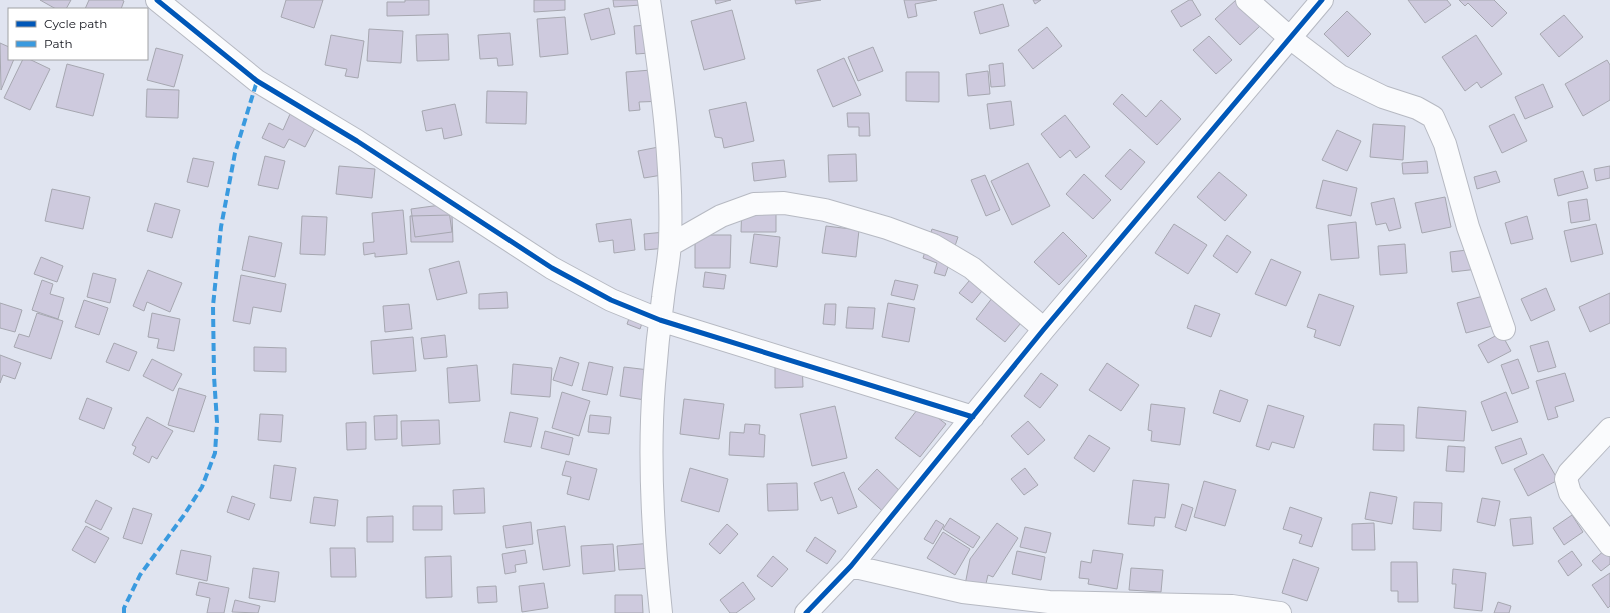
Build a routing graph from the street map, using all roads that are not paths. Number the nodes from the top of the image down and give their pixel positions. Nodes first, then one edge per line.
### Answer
1 (158, 0) edge
2 (649, 0) edge
3 (1247, 0) edge
4 (1322, 0) edge
5 (1290, 38) junction
6 (670, 245) junction
7 (660, 320) junction
8 (1044, 329) junction
9 (1504, 329) dead end
10 (973, 417) junction
11 (1610, 429) edge
12 (1610, 545) edge
13 (851, 566) junction
14 (661, 613) edge
15 (806, 613) edge
16 (1280, 613) edge

1 - 7 street
2 - 6 street
3 - 5 street
4 - 5 street
5 - 8 street
5 - 9 street
6 - 7 street
6 - 8 street
7 - 10 street
7 - 14 street
8 - 10 street
10 - 13 street
11 - 12 street
13 - 15 street
13 - 16 street

